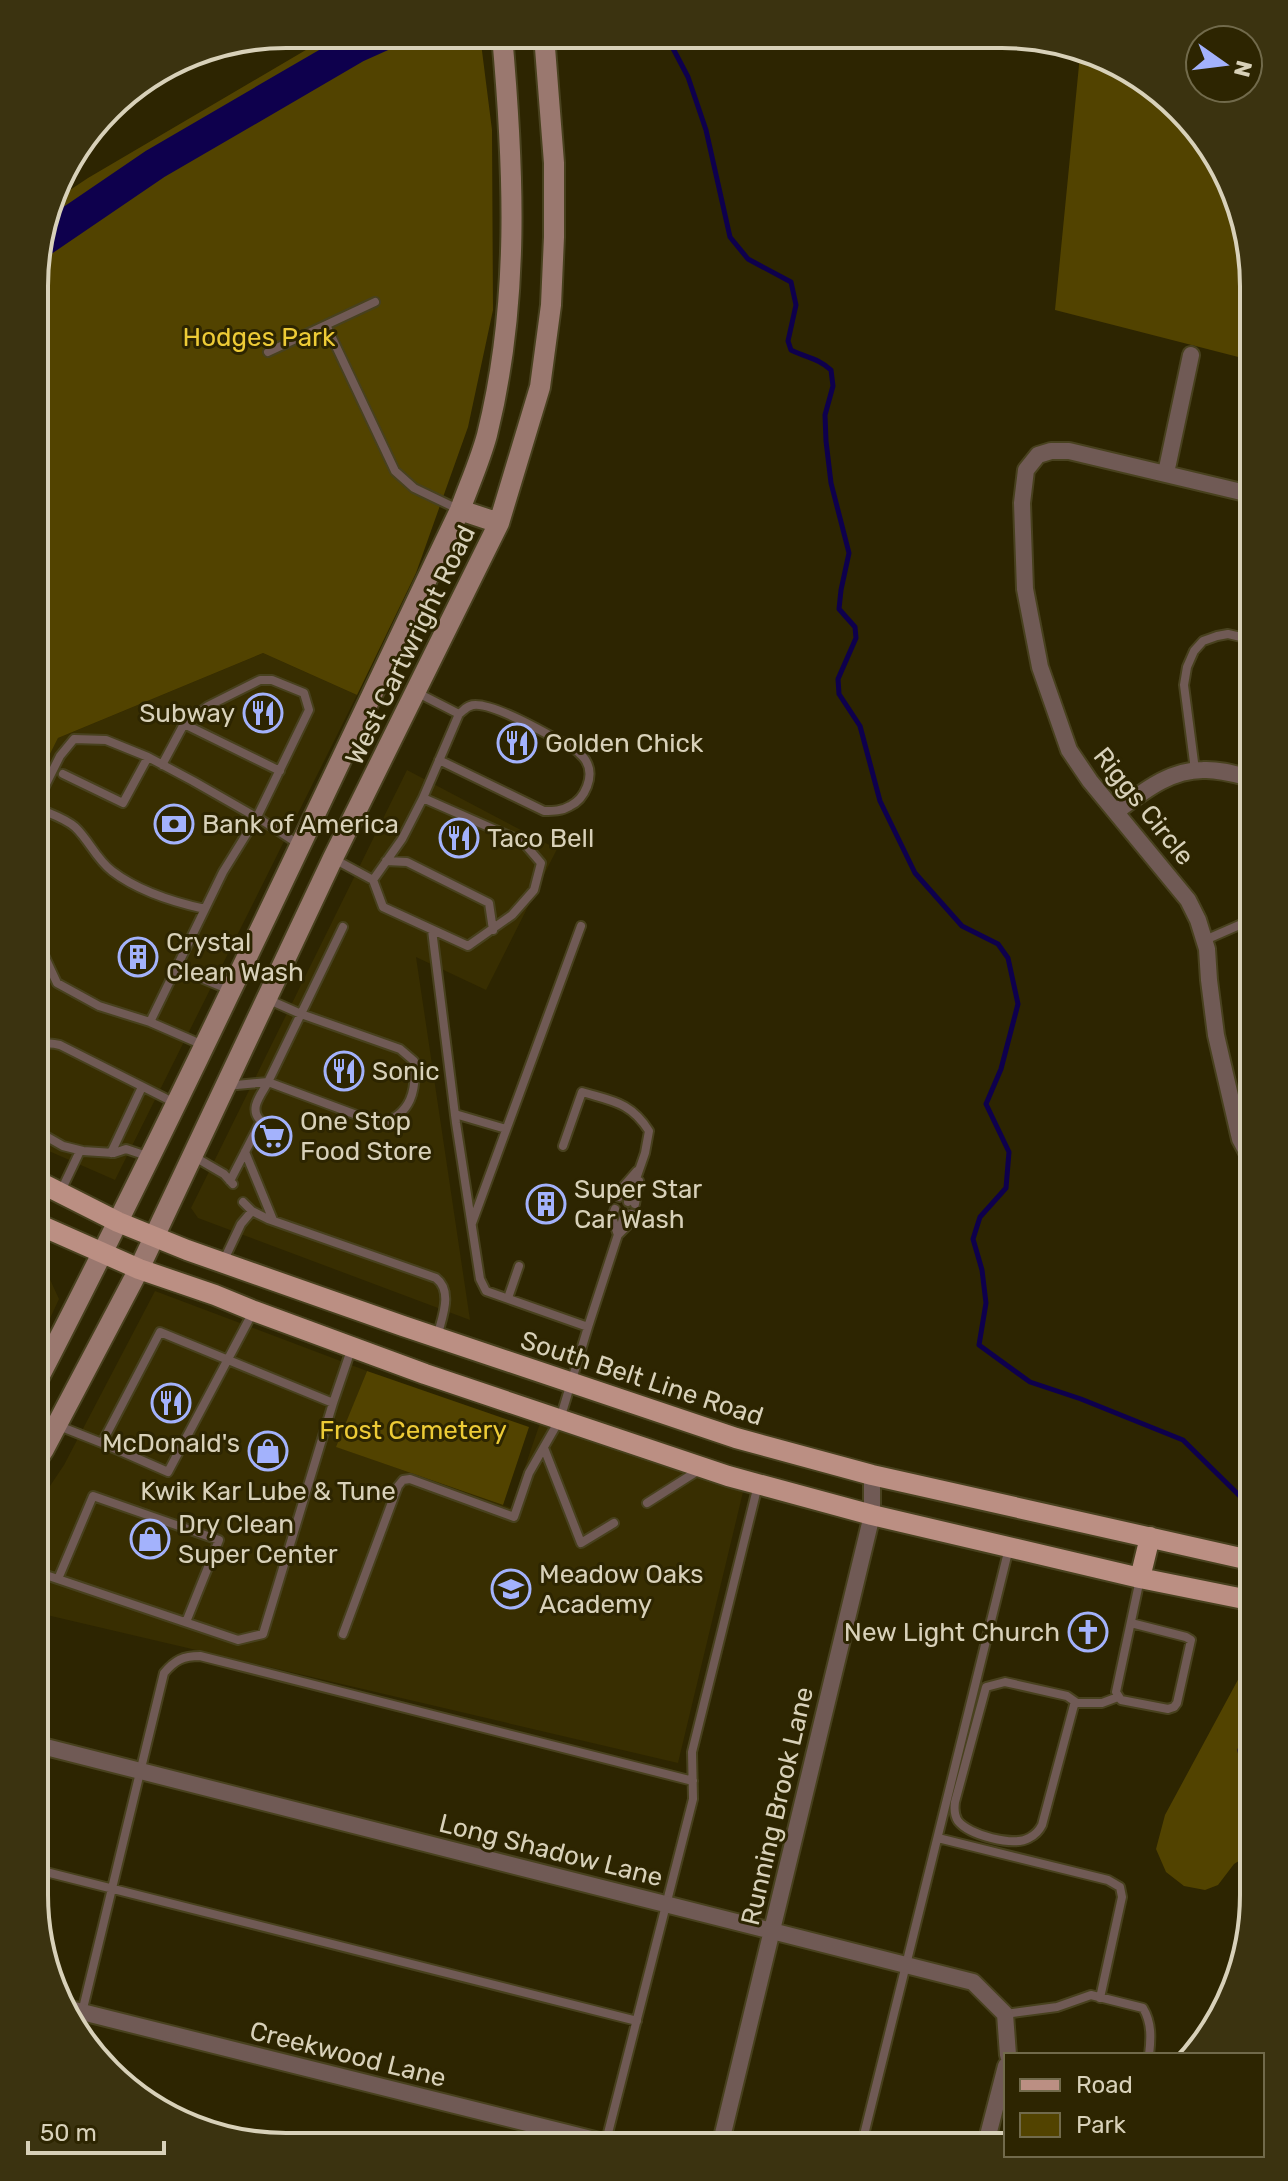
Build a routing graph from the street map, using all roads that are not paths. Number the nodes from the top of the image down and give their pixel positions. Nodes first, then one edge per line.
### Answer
1 (503, 49) edge
2 (545, 49) edge
3 (375, 302) dead end
4 (326, 325) junction
5 (268, 352) dead end
6 (1191, 355) dead end
7 (1166, 473) junction
8 (1240, 491) edge
9 (460, 510) junction
10 (499, 523) junction
11 (1240, 637) edge
12 (416, 691) junction
13 (459, 714) junction
14 (184, 724) junction
15 (148, 757) junction
16 (439, 760) junction
17 (162, 765) junction
18 (280, 771) junction
19 (1195, 771) junction
20 (63, 774) dead end
21 (1240, 776) edge
22 (48, 780) edge
23 (423, 798) junction
24 (1117, 811) junction
25 (48, 813) edge
26 (257, 817) junction
27 (300, 845) junction
28 (333, 858) junction
29 (386, 861) junction
30 (373, 880) junction
31 (205, 909) junction
32 (1240, 925) edge
33 (581, 926) dead end
34 (343, 927) dead end
35 (432, 930) junction
36 (493, 930) junction
37 (1204, 941) junction
38 (48, 964) edge
39 (177, 968) junction
40 (230, 990) junction
41 (266, 999) junction
42 (301, 1014) junction
43 (150, 1022) junction
44 (48, 1042) edge
45 (204, 1045) junction
46 (268, 1082) junction
47 (225, 1086) junction
48 (142, 1087) junction
49 (176, 1103) junction
50 (455, 1114) junction
51 (506, 1129) junction
52 (48, 1137) edge
53 (1239, 1137) edge
54 (563, 1146) dead end
55 (80, 1151) junction
56 (245, 1152) junction
57 (111, 1153) junction
58 (192, 1156) junction
59 (150, 1157) junction
60 (640, 1167) junction
61 (48, 1187) edge
62 (60, 1193) junction
63 (619, 1197) dead end
64 (243, 1202) dead end
65 (632, 1203) dead end
66 (615, 1209) dead end
67 (252, 1211) junction
68 (629, 1214) dead end
69 (273, 1220) junction
70 (118, 1222) junction
71 (471, 1224) junction
72 (48, 1229) edge
73 (618, 1235) junction
74 (154, 1237) junction
75 (103, 1253) junction
76 (223, 1262) junction
77 (519, 1266) dead end
78 (139, 1269) junction
79 (508, 1298) junction
80 (254, 1311) junction
81 (588, 1327) junction
82 (436, 1342) junction
83 (352, 1346) junction
84 (48, 1360) edge
85 (227, 1361) junction
86 (572, 1383) junction
87 (333, 1403) junction
88 (560, 1419) junction
89 (55, 1424) junction
90 (48, 1440) edge
91 (102, 1443) junction
92 (544, 1448) junction
93 (703, 1468) junction
94 (872, 1475) junction
95 (759, 1485) junction
96 (647, 1503) dead end
97 (872, 1515) junction
98 (614, 1523) dead end
99 (1150, 1537) junction
100 (1009, 1547) junction
101 (1239, 1558) edge
102 (48, 1576) edge
103 (1140, 1578) junction
104 (58, 1579) junction
105 (1239, 1598) edge
106 (186, 1622) junction
107 (1131, 1623) junction
108 (343, 1634) dead end
109 (1118, 1697) junction
110 (1077, 1703) junction
111 (48, 1748) edge
112 (142, 1771) junction
113 (693, 1781) junction
114 (938, 1838) junction
115 (48, 1873) edge
116 (112, 1889) junction
117 (667, 1904) junction
118 (772, 1930) junction
119 (907, 1965) junction
120 (1100, 1998) junction
121 (78, 2009) edge
122 (1005, 2014) junction
123 (82, 2016) edge
124 (637, 2021) junction
125 (1008, 2053) edge
126 (1149, 2053) edge
127 (1004, 2074) edge
128 (561, 2133) edge
129 (613, 2133) edge
130 (723, 2133) edge
131 (865, 2133) edge
132 (989, 2133) edge

1 - 9 main road, West Cartwright Road
2 - 10 main road, West Cartwright Road
3 - 4 lane
4 - 5 lane
4 - 9 lane
6 - 7 street
7 - 8 street, Riggs Circle
7 - 24 street, Riggs Circle
9 - 10 main road
9 - 27 main road, West Cartwright Road
10 - 12 main road, West Cartwright Road
11 - 19 lane
12 - 13 lane
12 - 28 main road, West Cartwright Road
13 - 16 lane
13 - 16 lane
14 - 17 lane
14 - 18 lane
14 - 18 lane
15 - 17 lane
15 - 20 lane
15 - 22 lane
16 - 23 lane
17 - 26 lane
18 - 26 lane
19 - 21 street
19 - 24 street
23 - 29 lane
23 - 36 lane
24 - 37 street, Riggs Circle
25 - 31 lane
26 - 27 lane
26 - 31 lane
27 - 28 main road
27 - 40 main road, West Cartwright Road
28 - 30 lane
28 - 41 main road, West Cartwright Road
29 - 30 lane
29 - 36 lane
30 - 35 lane
31 - 39 lane
32 - 37 lane
33 - 51 lane
34 - 42 lane
35 - 36 lane
35 - 50 lane
37 - 53 street, Riggs Circle
38 - 43 lane
39 - 40 lane
39 - 43 lane
40 - 45 main road, West Cartwright Road
41 - 42 lane
41 - 47 main road, West Cartwright Road
42 - 46 lane
42 - 46 lane
43 - 45 lane
44 - 48 lane
45 - 49 main road, West Cartwright Road
46 - 47 lane
46 - 56 lane
47 - 58 main road, West Cartwright Road
48 - 49 lane
48 - 57 lane
49 - 59 main road, West Cartwright Road
50 - 51 lane
50 - 71 lane
51 - 71 lane
52 - 55 lane
54 - 60 lane
55 - 57 lane
55 - 62 lane
56 - 58 lane
56 - 69 lane
57 - 59 lane
58 - 74 main road, West Cartwright Road
59 - 70 main road, West Cartwright Road
60 - 63 lane
60 - 65 lane
61 - 62 main road
62 - 70 main road
64 - 67 lane
66 - 73 lane
67 - 69 lane
67 - 76 lane
68 - 73 lane
69 - 82 lane
70 - 74 main road
70 - 75 main road, West Cartwright Road
71 - 79 lane
72 - 75 main road
73 - 81 lane
74 - 76 main road
74 - 78 main road, West Cartwright Road
75 - 78 main road
75 - 84 main road, West Cartwright Road
76 - 82 main road
77 - 79 lane
78 - 80 main road
78 - 89 main road, West Cartwright Road
79 - 81 lane
80 - 83 main road
80 - 85 lane
81 - 86 lane
82 - 83 main road
82 - 86 main road, South Belt Line Road
83 - 87 lane
83 - 88 main road
85 - 87 lane
85 - 91 lane
85 - 91 lane
86 - 88 lane
86 - 94 main road, South Belt Line Road
87 - 106 lane
88 - 92 lane
88 - 93 main road
89 - 90 main road, West Cartwright Road
89 - 91 lane
92 - 98 lane
92 - 108 lane
93 - 95 main road
93 - 96 lane
94 - 97 street, Running Brook Lane
94 - 99 main road, South Belt Line Road
95 - 97 main road
95 - 113 lane
97 - 100 main road
97 - 118 street, Running Brook Lane
99 - 101 main road, South Belt Line Road
99 - 103 main road
100 - 103 main road
100 - 114 lane
102 - 104 lane
103 - 105 main road
103 - 107 lane
104 - 106 lane
104 - 106 lane
107 - 109 lane
107 - 109 lane
109 - 110 lane
110 - 110 lane
111 - 112 street, Long Shadow Lane
112 - 113 lane
112 - 116 lane
112 - 117 street, Long Shadow Lane
113 - 117 lane
114 - 119 lane
114 - 120 lane
115 - 116 lane
116 - 121 lane
116 - 124 lane
117 - 118 street, Long Shadow Lane
117 - 124 lane
118 - 119 street, Long Shadow Lane
118 - 130 street, Running Brook Lane
119 - 122 street, Long Shadow Lane
119 - 131 lane
120 - 122 lane
120 - 126 lane
122 - 125 street
123 - 128 street, Creekwood Lane
124 - 129 lane
127 - 132 street

